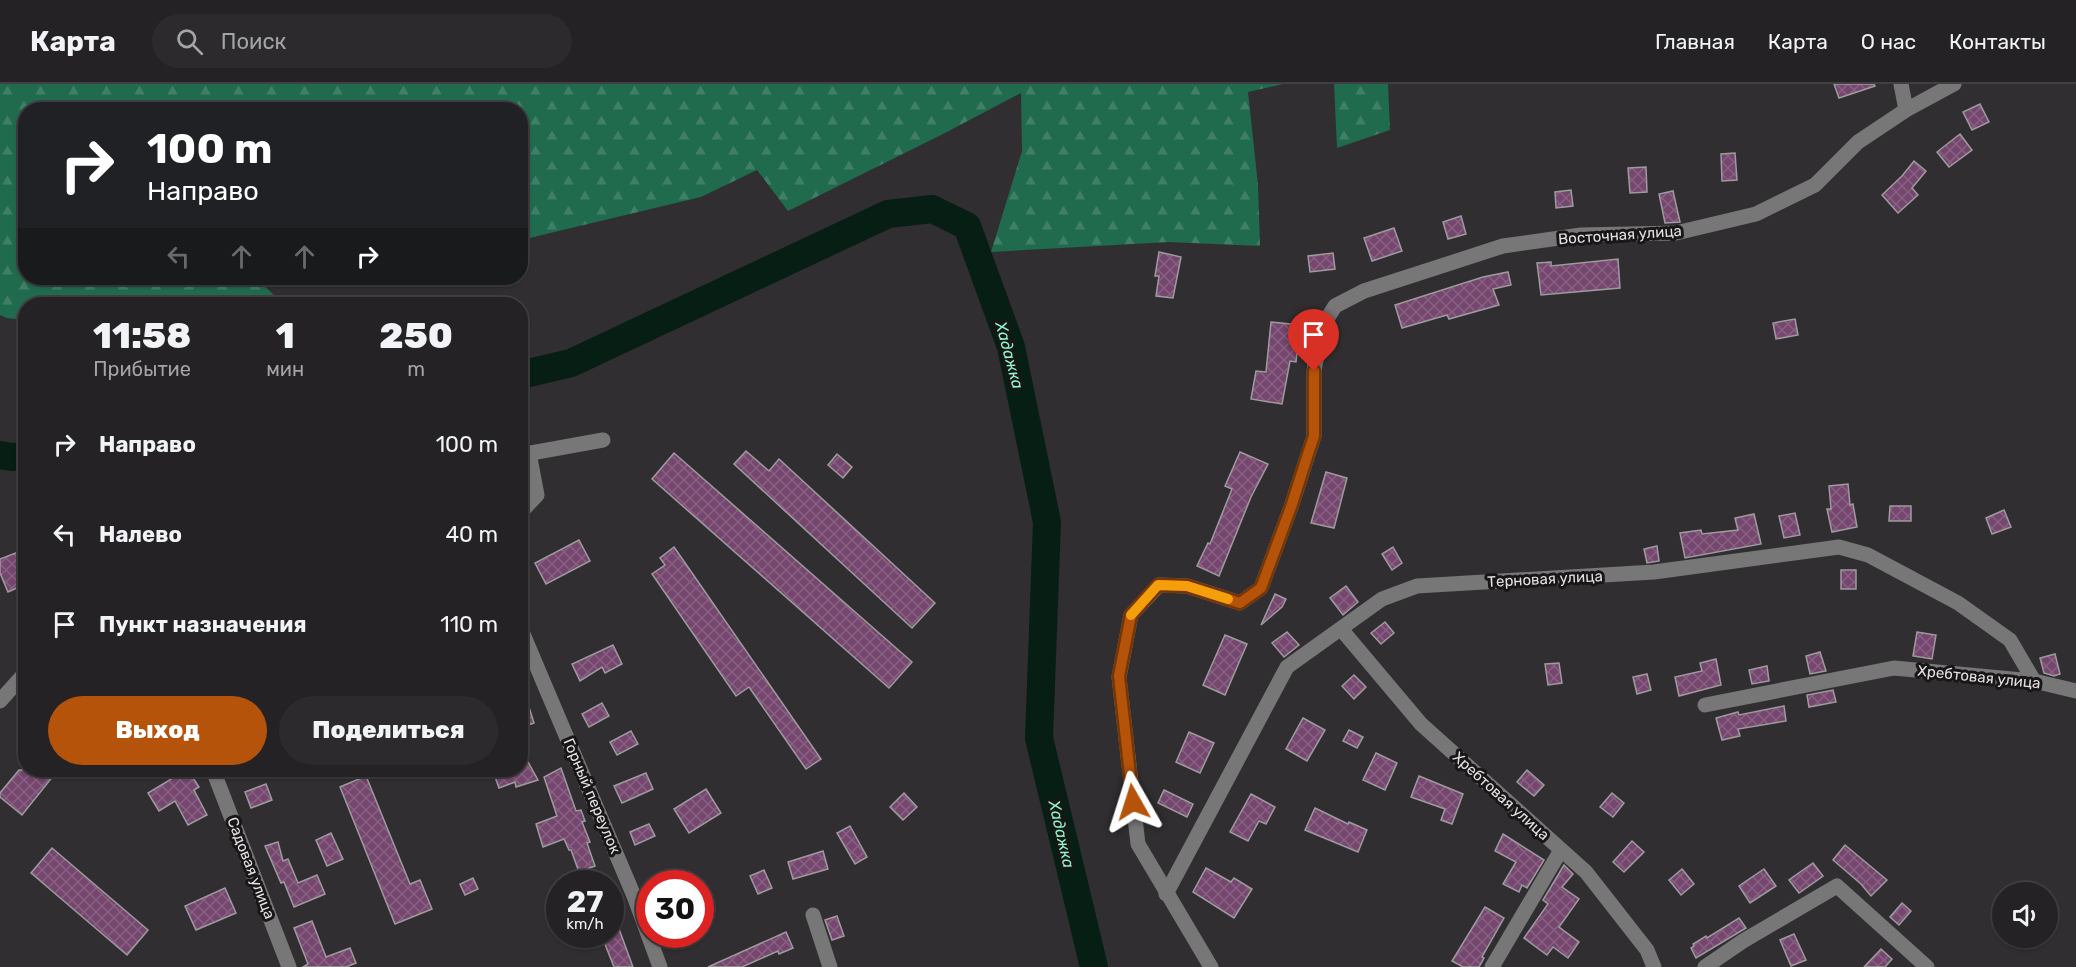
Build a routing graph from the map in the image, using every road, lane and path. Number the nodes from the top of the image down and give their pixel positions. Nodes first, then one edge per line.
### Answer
1 (1901, 84) edge
2 (1954, 84) edge
3 (1906, 110) junction
4 (603, 440) dead end
5 (528, 453) edge
6 (528, 467) edge
7 (528, 505) edge
8 (1341, 629) junction
9 (528, 646) edge
10 (18, 681) edge
11 (2034, 681) junction
12 (2076, 692) edge
13 (0, 701) edge
14 (1705, 705) dead end
15 (216, 777) edge
16 (1561, 850) junction
17 (1166, 894) junction
18 (813, 915) dead end
19 (289, 967) edge
20 (660, 967) edge
21 (830, 967) edge
22 (1211, 967) edge
23 (1492, 967) edge
24 (1654, 967) edge
25 (1705, 967) edge
26 (1927, 967) edge

1 - 3 street
2 - 3 street, Восточная улица
3 - 17 street, Восточная улица
4 - 5 street
6 - 7 street
8 - 11 street, Терновая улица
8 - 16 street, Хребтовая улица
8 - 17 street, Терновая улица
9 - 20 street, Горный переулок
10 - 13 street
11 - 12 street, Хребтовая улица
11 - 14 street, Хребтовая улица
15 - 19 street, Садовая улица
16 - 23 street
16 - 24 street, Хребтовая улица
17 - 22 street
18 - 21 street
25 - 26 street

